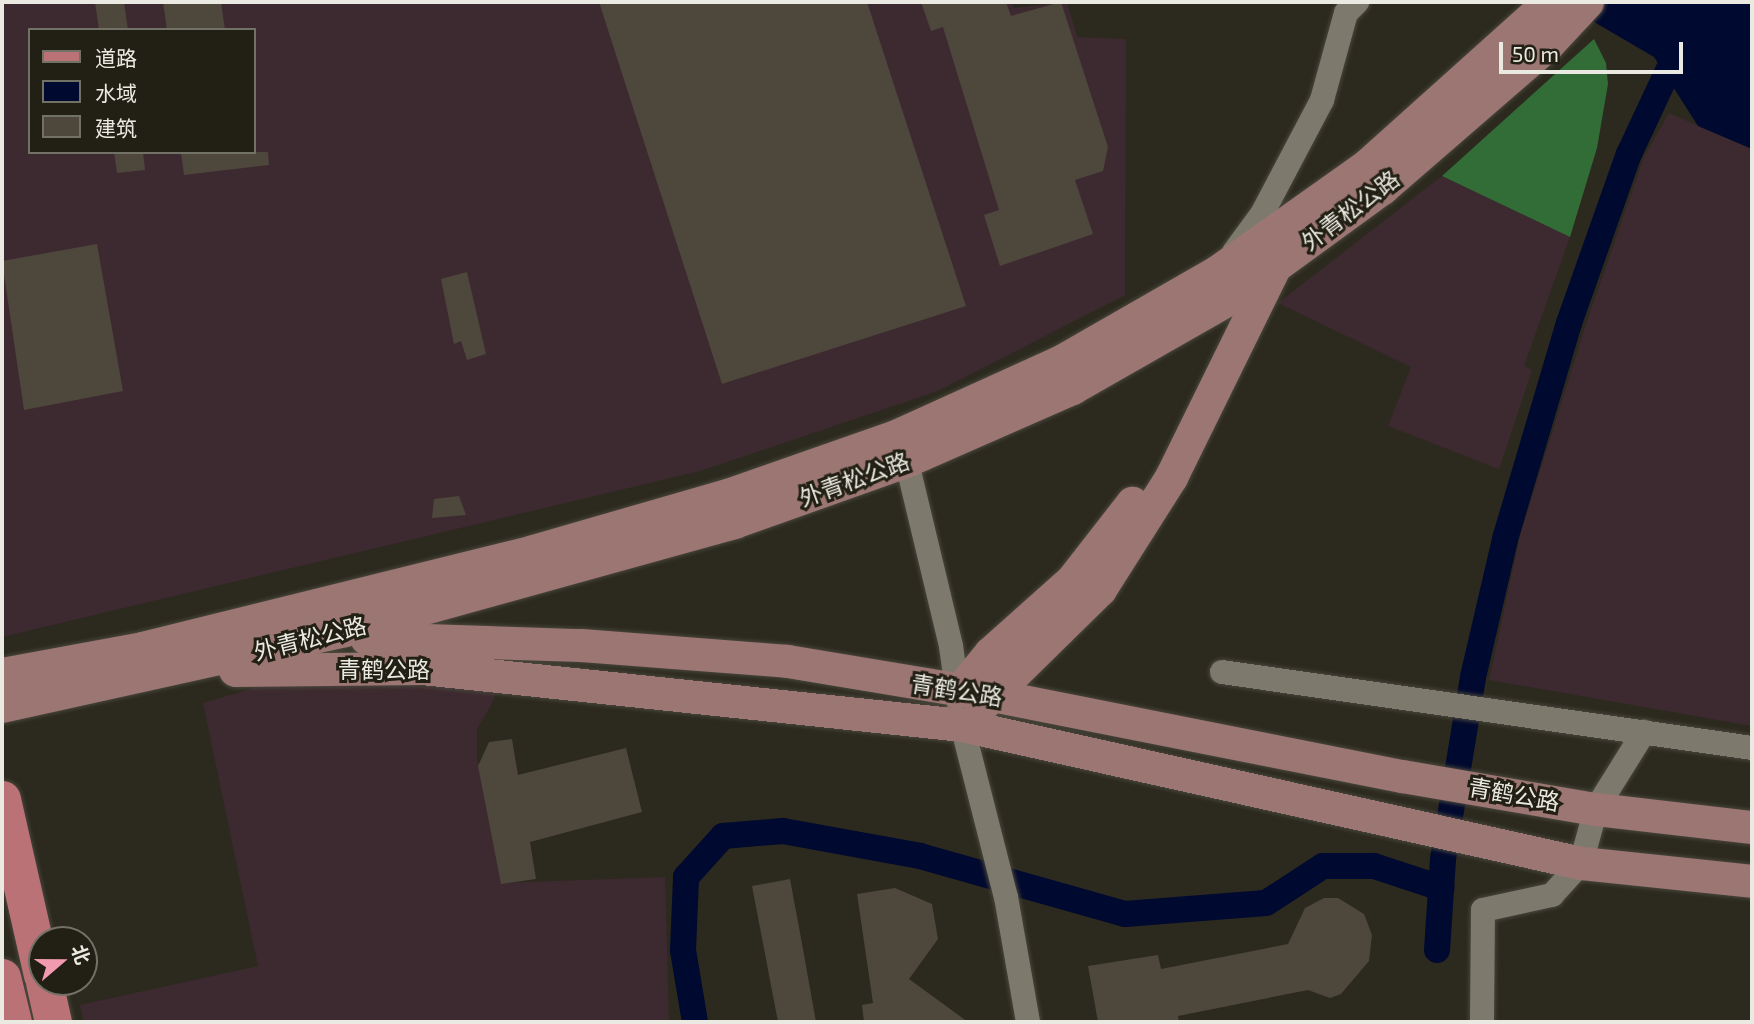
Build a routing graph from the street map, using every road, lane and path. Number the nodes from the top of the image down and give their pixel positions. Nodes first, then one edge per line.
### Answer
1 (1357, 2) edge
2 (1549, 2) edge
3 (1587, 2) edge
4 (1537, 36) junction
5 (1271, 251) junction
6 (1229, 281) junction
7 (903, 448) junction
8 (302, 640) junction
9 (153, 645) junction
10 (173, 671) junction
11 (1222, 672) dead end
12 (2, 674) edge
13 (958, 692) junction
14 (992, 695) junction
15 (2, 706) edge
16 (961, 725) junction
17 (1644, 732) junction
18 (1752, 748) edge
19 (2, 799) edge
20 (1596, 809) junction
21 (1752, 827) edge
22 (1581, 863) junction
23 (1752, 881) edge
24 (31, 926) edge
25 (2, 977) edge
26 (47, 996) edge
27 (13, 1022) edge
28 (53, 1022) edge
29 (1028, 1022) edge
30 (1482, 1022) edge

1 - 6 street
2 - 4 main road, 外青松公路
3 - 4 main road, 外青松公路
4 - 5 main road, 外青松公路
5 - 6 main road, 外青松公路
5 - 14 main road
6 - 7 main road, 外青松公路
6 - 13 main road
7 - 8 main road, 外青松公路
7 - 9 main road, 外青松公路
7 - 13 street
8 - 9 main road, 青鹤公路
8 - 10 main road, 外青松公路
8 - 13 main road, 青鹤公路
9 - 12 main road, 外青松公路
10 - 15 main road, 外青松公路
10 - 16 main road, 青鹤公路
11 - 17 street
13 - 14 main road, 青鹤公路
13 - 16 street
14 - 16 main road
14 - 20 main road, 青鹤公路
16 - 22 main road, 青鹤公路
16 - 29 street
17 - 18 street
17 - 20 street
19 - 24 main road
20 - 21 main road, 青鹤公路
20 - 22 street
22 - 23 main road, 青鹤公路
22 - 30 street
25 - 27 main road
26 - 28 main road

